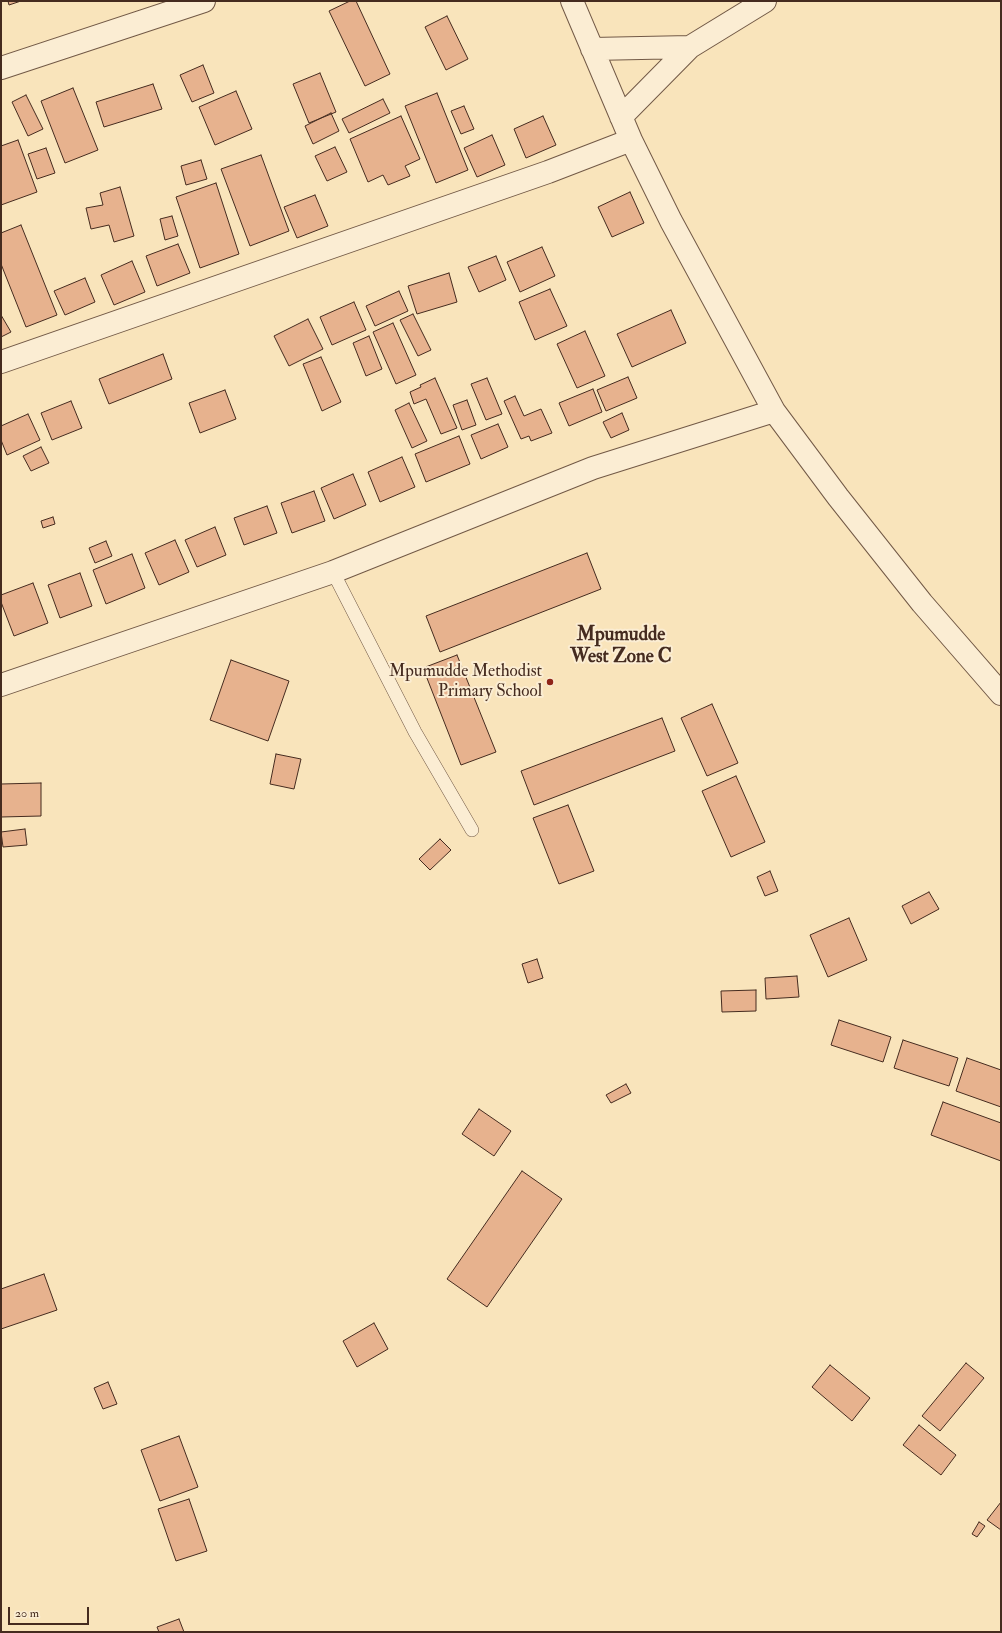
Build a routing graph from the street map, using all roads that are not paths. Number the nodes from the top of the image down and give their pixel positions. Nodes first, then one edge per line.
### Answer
1 (204, 1) edge
2 (572, 1) edge
3 (765, 1) edge
4 (690, 47) junction
5 (592, 49) junction
6 (1, 68) edge
7 (621, 117) junction
8 (631, 140) junction
9 (1, 362) edge
10 (774, 411) junction
11 (332, 572) junction
12 (1, 686) edge
13 (1001, 694) edge
14 (472, 830) dead end

1 - 6 street
2 - 5 street
3 - 4 street
4 - 5 street
4 - 7 street
5 - 7 street
7 - 8 street
8 - 9 street
8 - 10 street
10 - 11 street
10 - 13 street
11 - 12 street
11 - 14 lane

